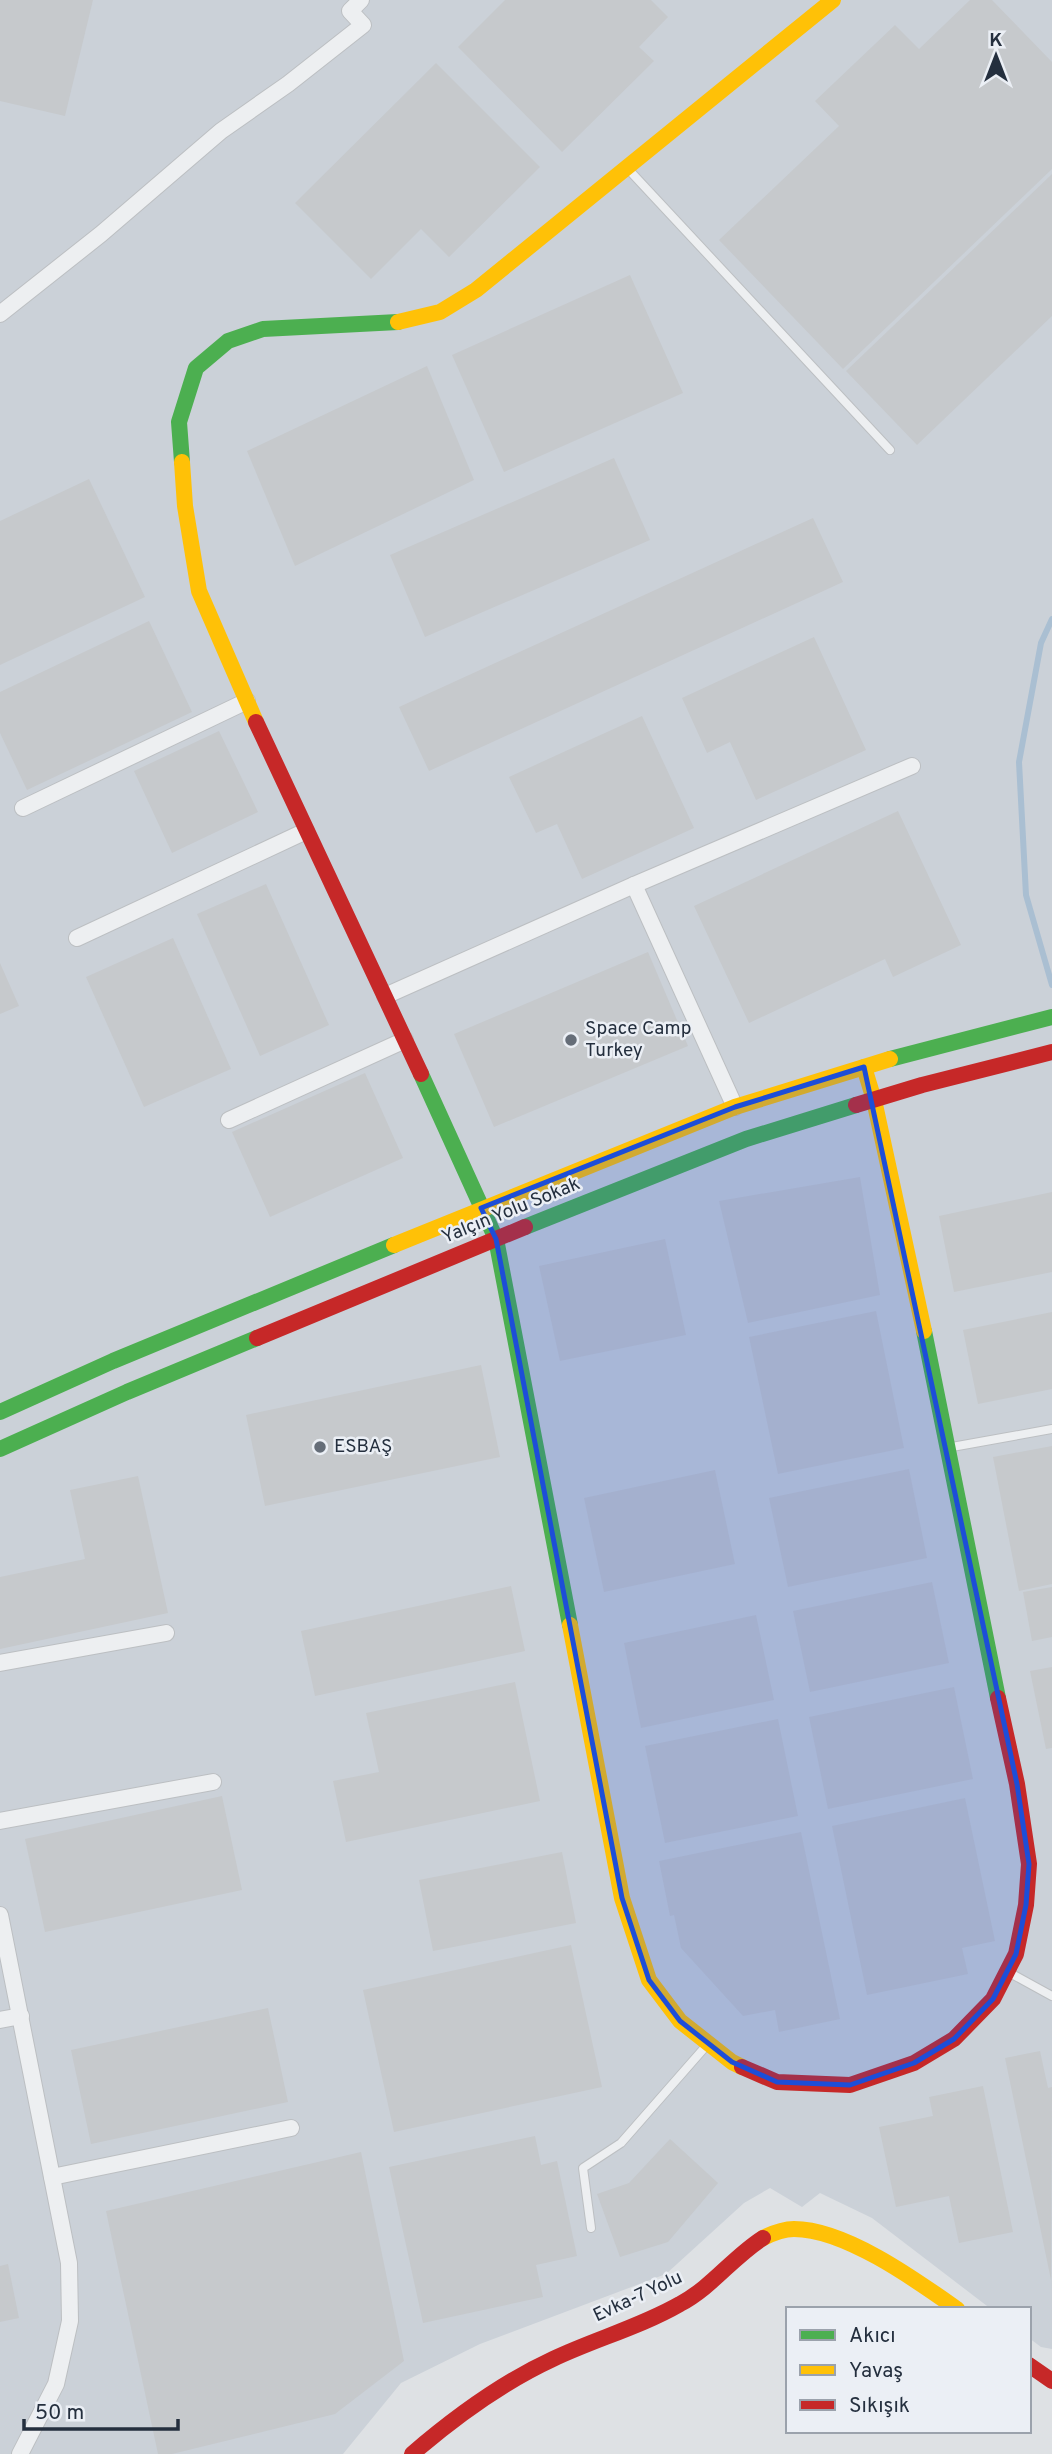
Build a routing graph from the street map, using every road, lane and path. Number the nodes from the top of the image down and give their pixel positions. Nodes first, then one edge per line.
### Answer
1 (361, 0) edge
2 (833, 0) edge
3 (627, 167) junction
4 (4, 308) edge
5 (890, 450) dead end
6 (247, 701) junction
7 (912, 766) dead end
8 (23, 808) dead end
9 (306, 831) junction
10 (634, 885) junction
11 (77, 938) dead end
12 (385, 996) junction
13 (1052, 1017) edge
14 (405, 1040) junction
15 (1052, 1052) edge
16 (864, 1067) junction
17 (874, 1100) junction
18 (734, 1107) junction
19 (229, 1120) dead end
20 (481, 1209) junction
21 (496, 1239) junction
22 (0, 1412) edge
23 (1052, 1429) edge
24 (949, 1447) junction
25 (0, 1449) edge
26 (166, 1633) dead end
27 (0, 1663) edge
28 (213, 1782) dead end
29 (0, 1821) edge
30 (0, 1915) edge
31 (1007, 1972) junction
32 (1052, 1996) edge
33 (20, 2016) junction
34 (0, 2020) edge
35 (708, 2044) junction
36 (291, 2128) dead end
37 (52, 2176) junction
38 (591, 2228) dead end
39 (954, 2307) edge
40 (1031, 2366) edge
41 (1052, 2381) edge
42 (20, 2454) edge
43 (412, 2454) edge

1 - 4 street
2 - 3 street
3 - 5 lane
3 - 6 street
6 - 8 street
6 - 9 street
7 - 10 street
9 - 11 street
9 - 12 street
10 - 12 street
10 - 18 street
12 - 14 street
13 - 16 street, Yalçın Yolu Sokak
14 - 19 street
14 - 20 street
15 - 17 street, Yalçın Yolu Sokak
16 - 17 street
16 - 18 street, Yalçın Yolu Sokak
17 - 21 street, Yalçın Yolu Sokak
17 - 24 street
18 - 20 street, Yalçın Yolu Sokak
20 - 21 street
20 - 22 street, Yalçın Yolu Sokak
21 - 25 street, Yalçın Yolu Sokak
21 - 35 street
23 - 24 lane
24 - 31 street
26 - 27 street
28 - 29 street
30 - 33 street
31 - 32 lane
31 - 35 street
33 - 34 street
33 - 37 street
35 - 38 lane
36 - 37 street
37 - 42 street
39 - 43 street, Evka-7 Yolu
40 - 41 street

